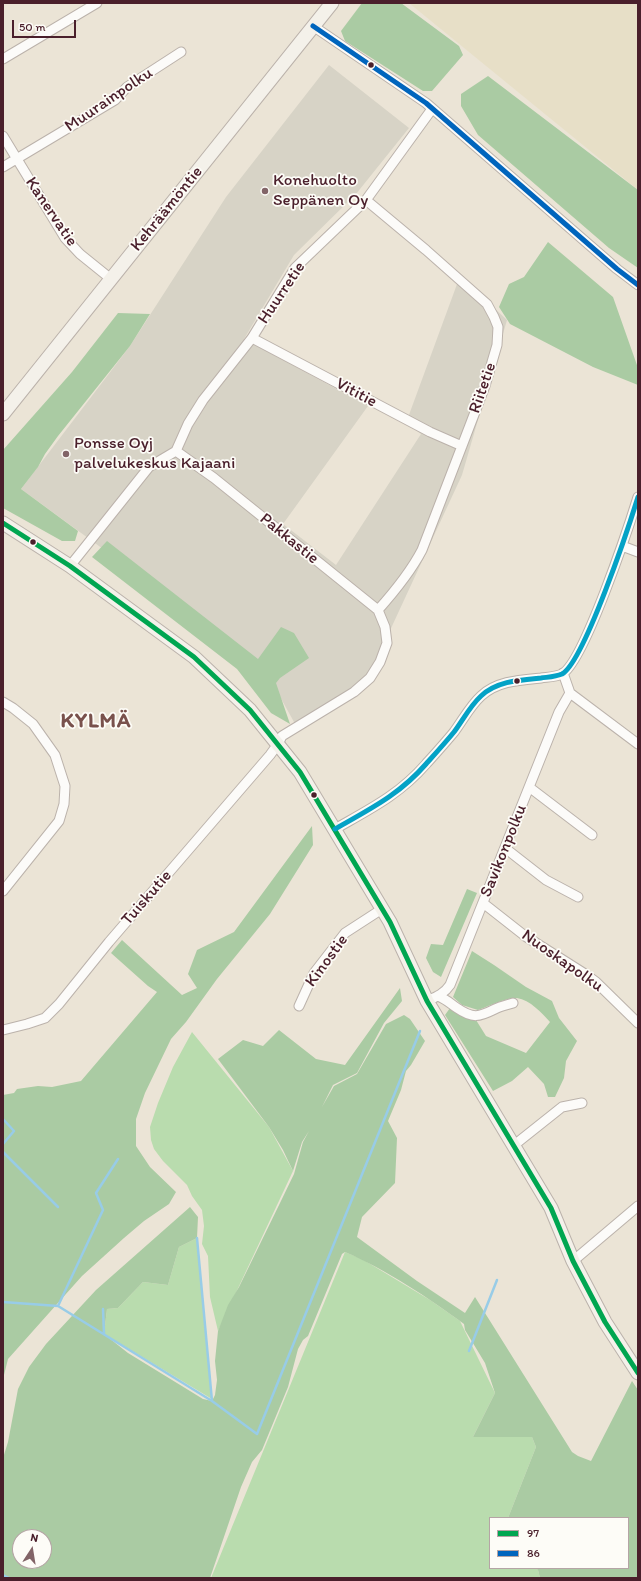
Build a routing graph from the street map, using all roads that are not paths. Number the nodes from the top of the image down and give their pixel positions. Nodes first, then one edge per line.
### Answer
1 (97, 3) edge
2 (332, 3) edge
3 (313, 26) junction
4 (181, 52) dead end
5 (3, 59) edge
6 (432, 109) junction
7 (3, 136) edge
8 (17, 159) junction
9 (3, 167) edge
10 (366, 200) junction
11 (111, 279) junction
12 (638, 284) edge
13 (252, 338) junction
14 (3, 414) edge
15 (462, 446) junction
16 (176, 451) junction
17 (638, 497) edge
18 (3, 523) edge
19 (622, 546) junction
20 (638, 552) edge
21 (70, 566) junction
22 (378, 610) junction
23 (563, 673) junction
24 (570, 693) junction
25 (3, 702) edge
26 (278, 744) junction
27 (638, 744) edge
28 (529, 787) junction
29 (335, 828) junction
30 (592, 835) dead end
31 (505, 848) junction
32 (3, 891) edge
33 (578, 897) dead end
34 (483, 903) junction
35 (382, 909) junction
36 (433, 998) junction
37 (513, 1003) dead end
38 (299, 1006) dead end
39 (638, 1022) edge
40 (3, 1030) edge
41 (582, 1103) dead end
42 (513, 1146) junction
43 (638, 1206) edge
44 (573, 1261) junction
45 (638, 1373) edge

1 - 5 street
2 - 3 street, Kehräämöntie
3 - 6 street
3 - 11 street, Kehräämöntie
4 - 8 street, Muurainpolku
6 - 10 street, Huurretie
6 - 12 street
7 - 8 street, Kanervatie
8 - 9 street, Muurainpolku
8 - 11 street, Kanervatie
10 - 13 street, Huurretie
10 - 15 street, Riitetie
11 - 14 street, Kehräämöntie
13 - 15 street, Vititie
13 - 16 street, Huurretie
15 - 22 street, Riitetie
16 - 21 street
16 - 22 street, Pakkastie
17 - 19 street
18 - 21 street
19 - 20 street
19 - 23 street
21 - 26 street
22 - 26 street, Pakkastie
23 - 24 street
23 - 29 street
24 - 27 street
24 - 28 street, Savikonpolku
25 - 32 street
26 - 29 street
26 - 40 street, Tuiskutie
28 - 30 street
28 - 31 street, Savikonpolku
29 - 35 street
31 - 33 street
31 - 34 street, Savikonpolku
34 - 36 street, Savikonpolku
34 - 39 street, Nuoskapolku
35 - 36 street
35 - 38 street, Kinostie
36 - 37 street
36 - 42 street
41 - 42 street
42 - 44 street
43 - 44 street
44 - 45 street

